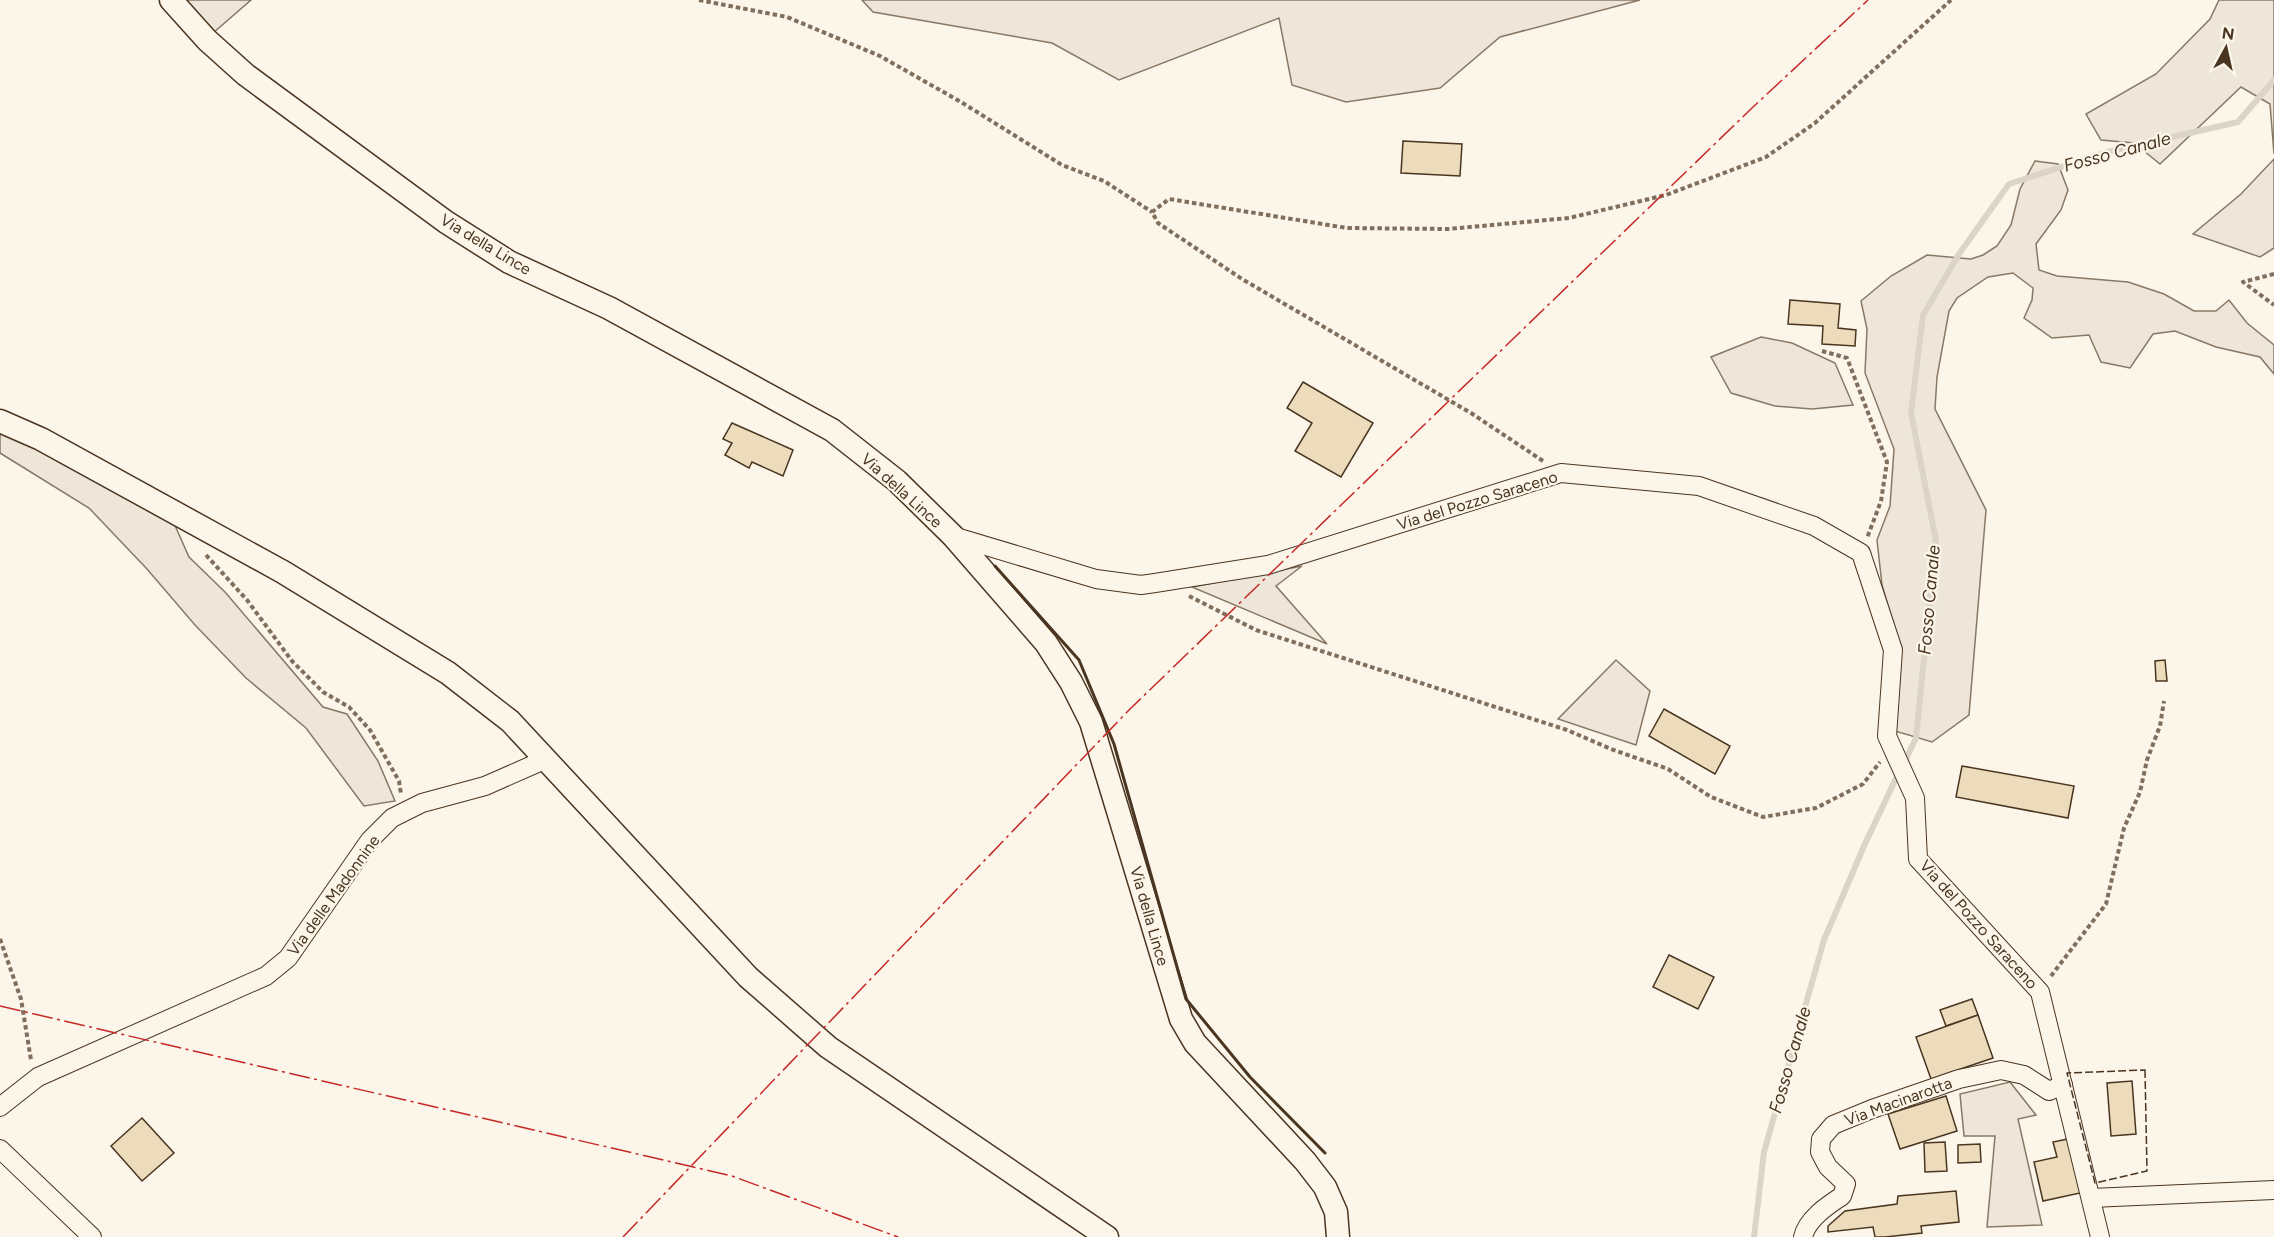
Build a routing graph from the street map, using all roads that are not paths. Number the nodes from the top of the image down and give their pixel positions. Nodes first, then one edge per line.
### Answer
1 (171, 0) edge
2 (0, 421) edge
3 (953, 536) junction
4 (544, 760) junction
5 (2063, 1085) junction
6 (0, 1107) edge
7 (0, 1149) edge
8 (2274, 1190) edge
9 (2091, 1198) junction
10 (92, 1237) edge
11 (1107, 1237) edge
12 (1338, 1237) edge
13 (1803, 1237) edge
14 (2100, 1237) edge

1 - 3 street, Via della Lince
2 - 4 street
3 - 5 street, Via del Pozzo Saraceno
3 - 12 street, Via della Lince
4 - 6 street, Via delle Madonnine
4 - 11 street
5 - 9 street, Via del Pozzo Saraceno
5 - 13 street, Via Macinarotta
7 - 10 street
8 - 9 street
9 - 14 street, Via del Pozzo Saraceno

